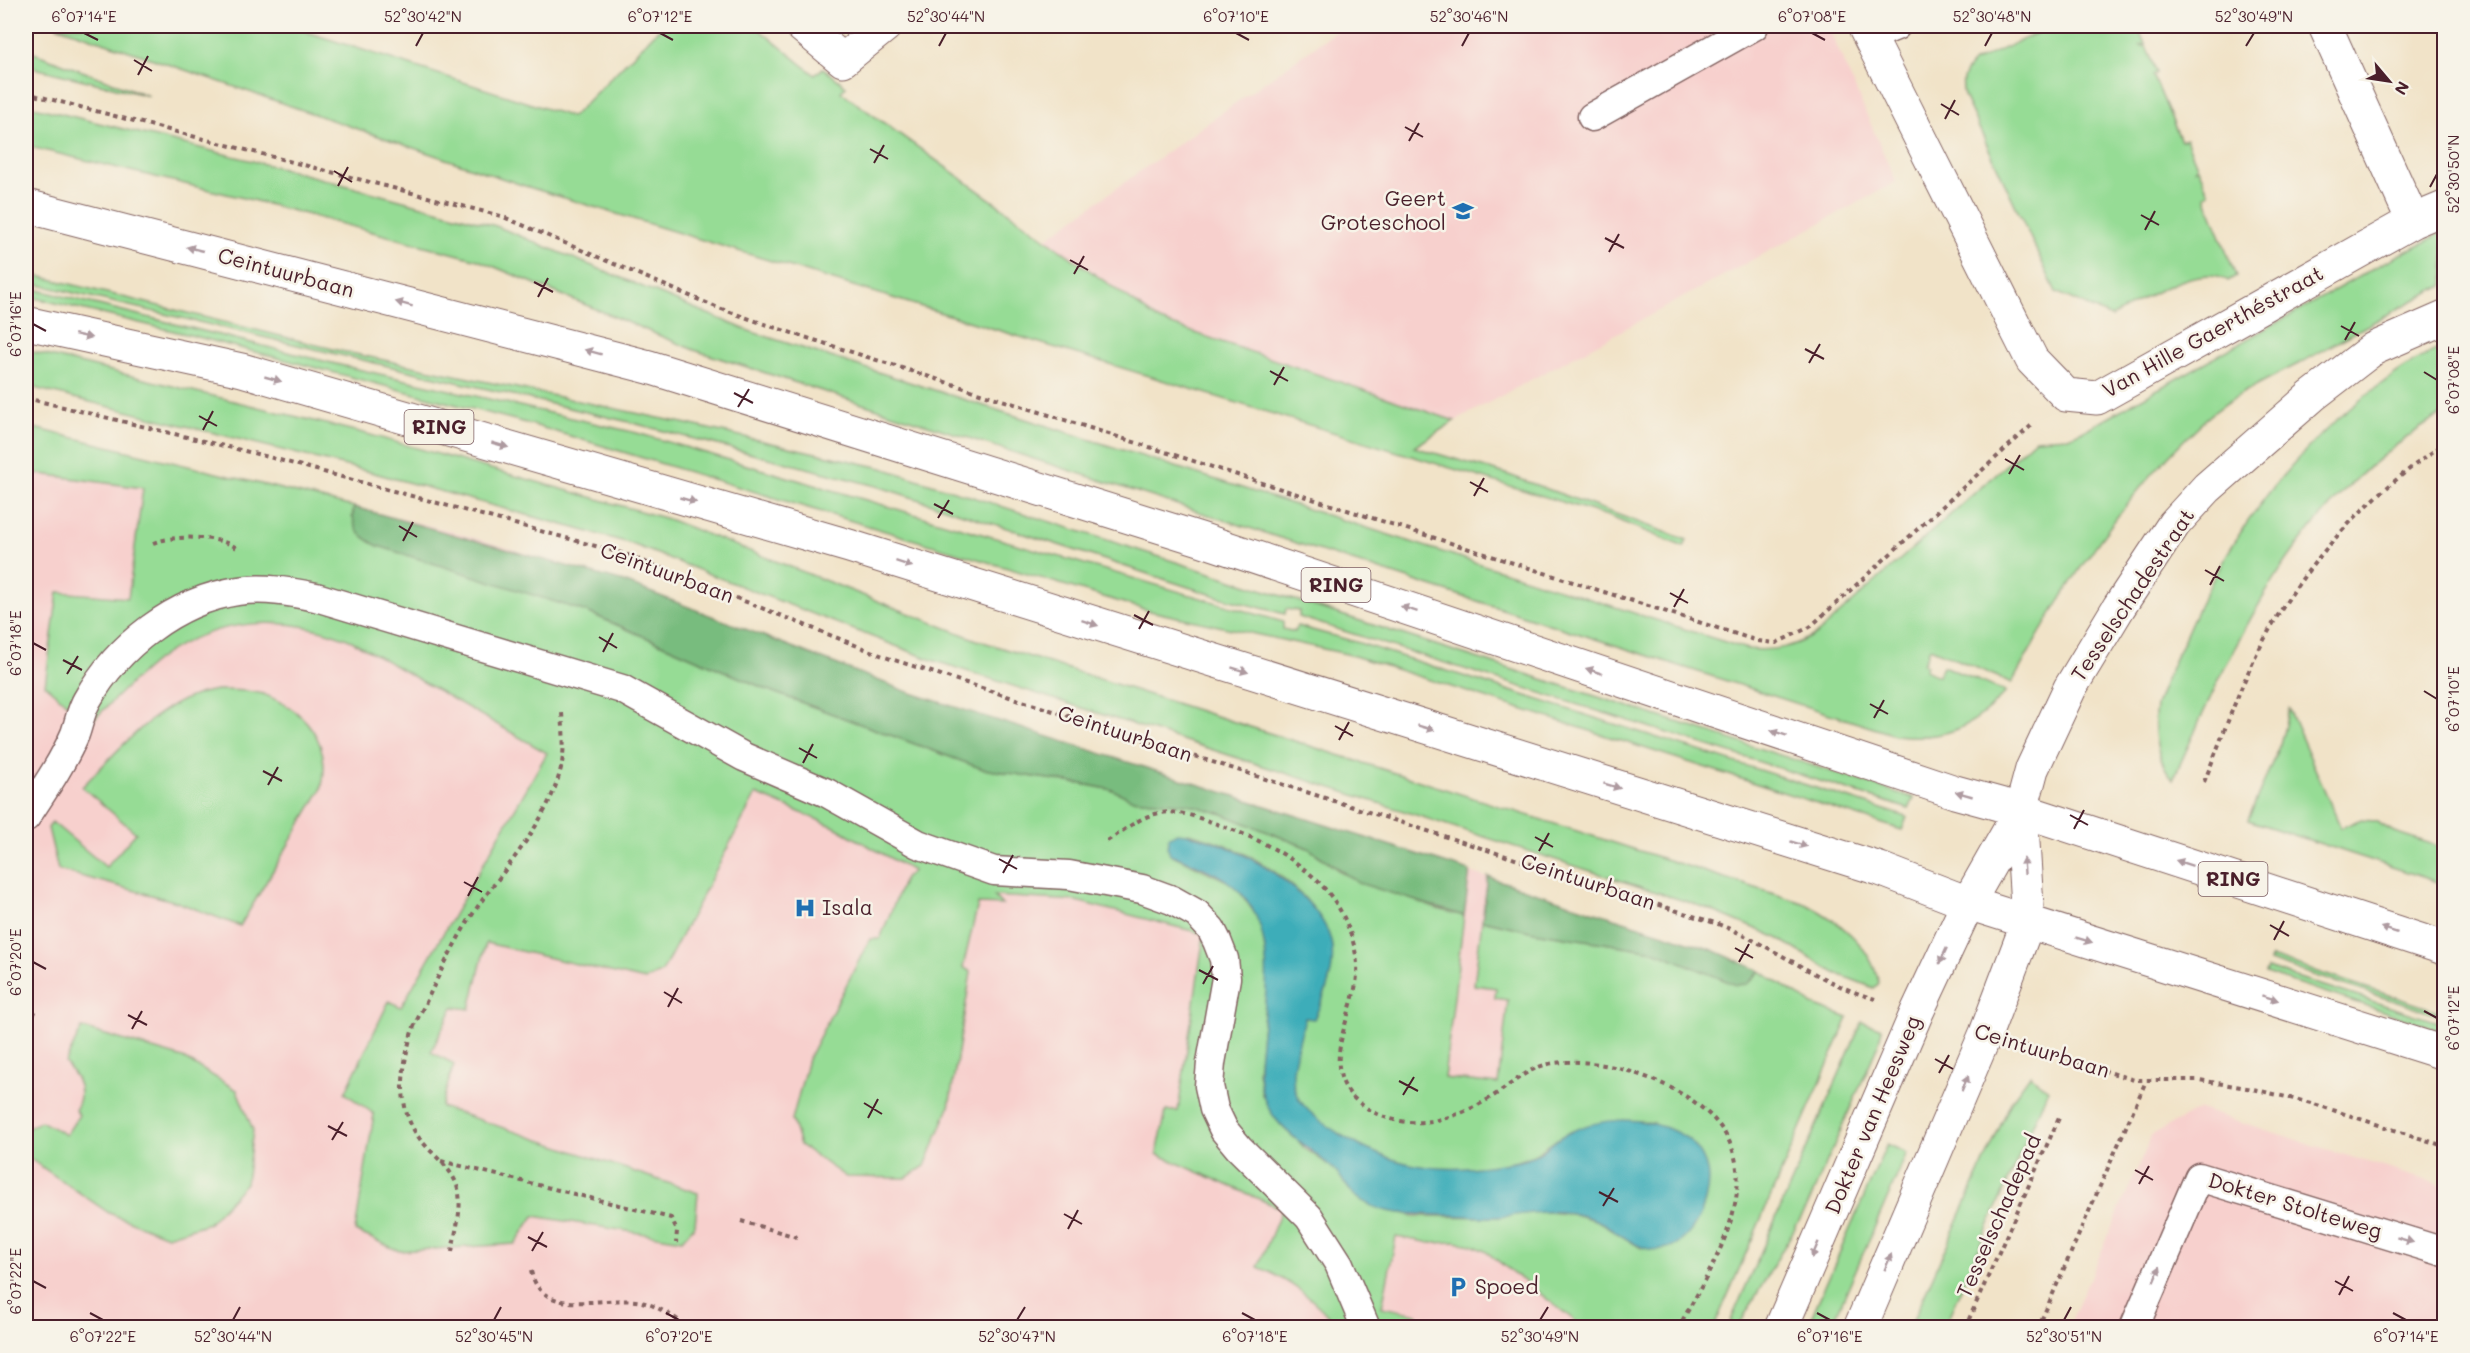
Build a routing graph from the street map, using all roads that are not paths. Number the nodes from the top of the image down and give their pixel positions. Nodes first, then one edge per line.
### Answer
1 (802, 26) edge
2 (885, 26) edge
3 (1754, 26) edge
4 (2325, 26) edge
5 (1877, 29) edge
6 (1592, 117) dead end
7 (26, 206) edge
8 (2445, 208) edge
9 (2413, 221) junction
10 (2445, 318) edge
11 (26, 323) edge
12 (2021, 810) junction
13 (26, 817) edge
14 (1968, 903) junction
15 (2028, 922) junction
16 (2445, 948) edge
17 (2445, 1053) edge
18 (2445, 1252) edge
19 (1366, 1328) edge
20 (1781, 1328) edge
21 (1860, 1328) edge
22 (2134, 1328) edge

1 - 2 main road
3 - 6 lane
4 - 9 main road
5 - 9 main road, Van Hille Gaerthéstraat
12 -> 7 main road, Ceintuurbaan / RING
8 - 9 main road, Van Hille Gaerthéstraat
10 - 12 main road, Tesselschadestraat
11 -> 14 main road, RING
12 - 14 main road
15 -> 12 main road
16 -> 12 main road, Ceintuurbaan / RING
13 - 19 lane
14 - 15 main road, RING
14 -> 20 main road, Dokter van Heesweg
15 -> 17 main road, RING
21 -> 15 main road
22 -> 18 lane, Dokter Stolteweg

